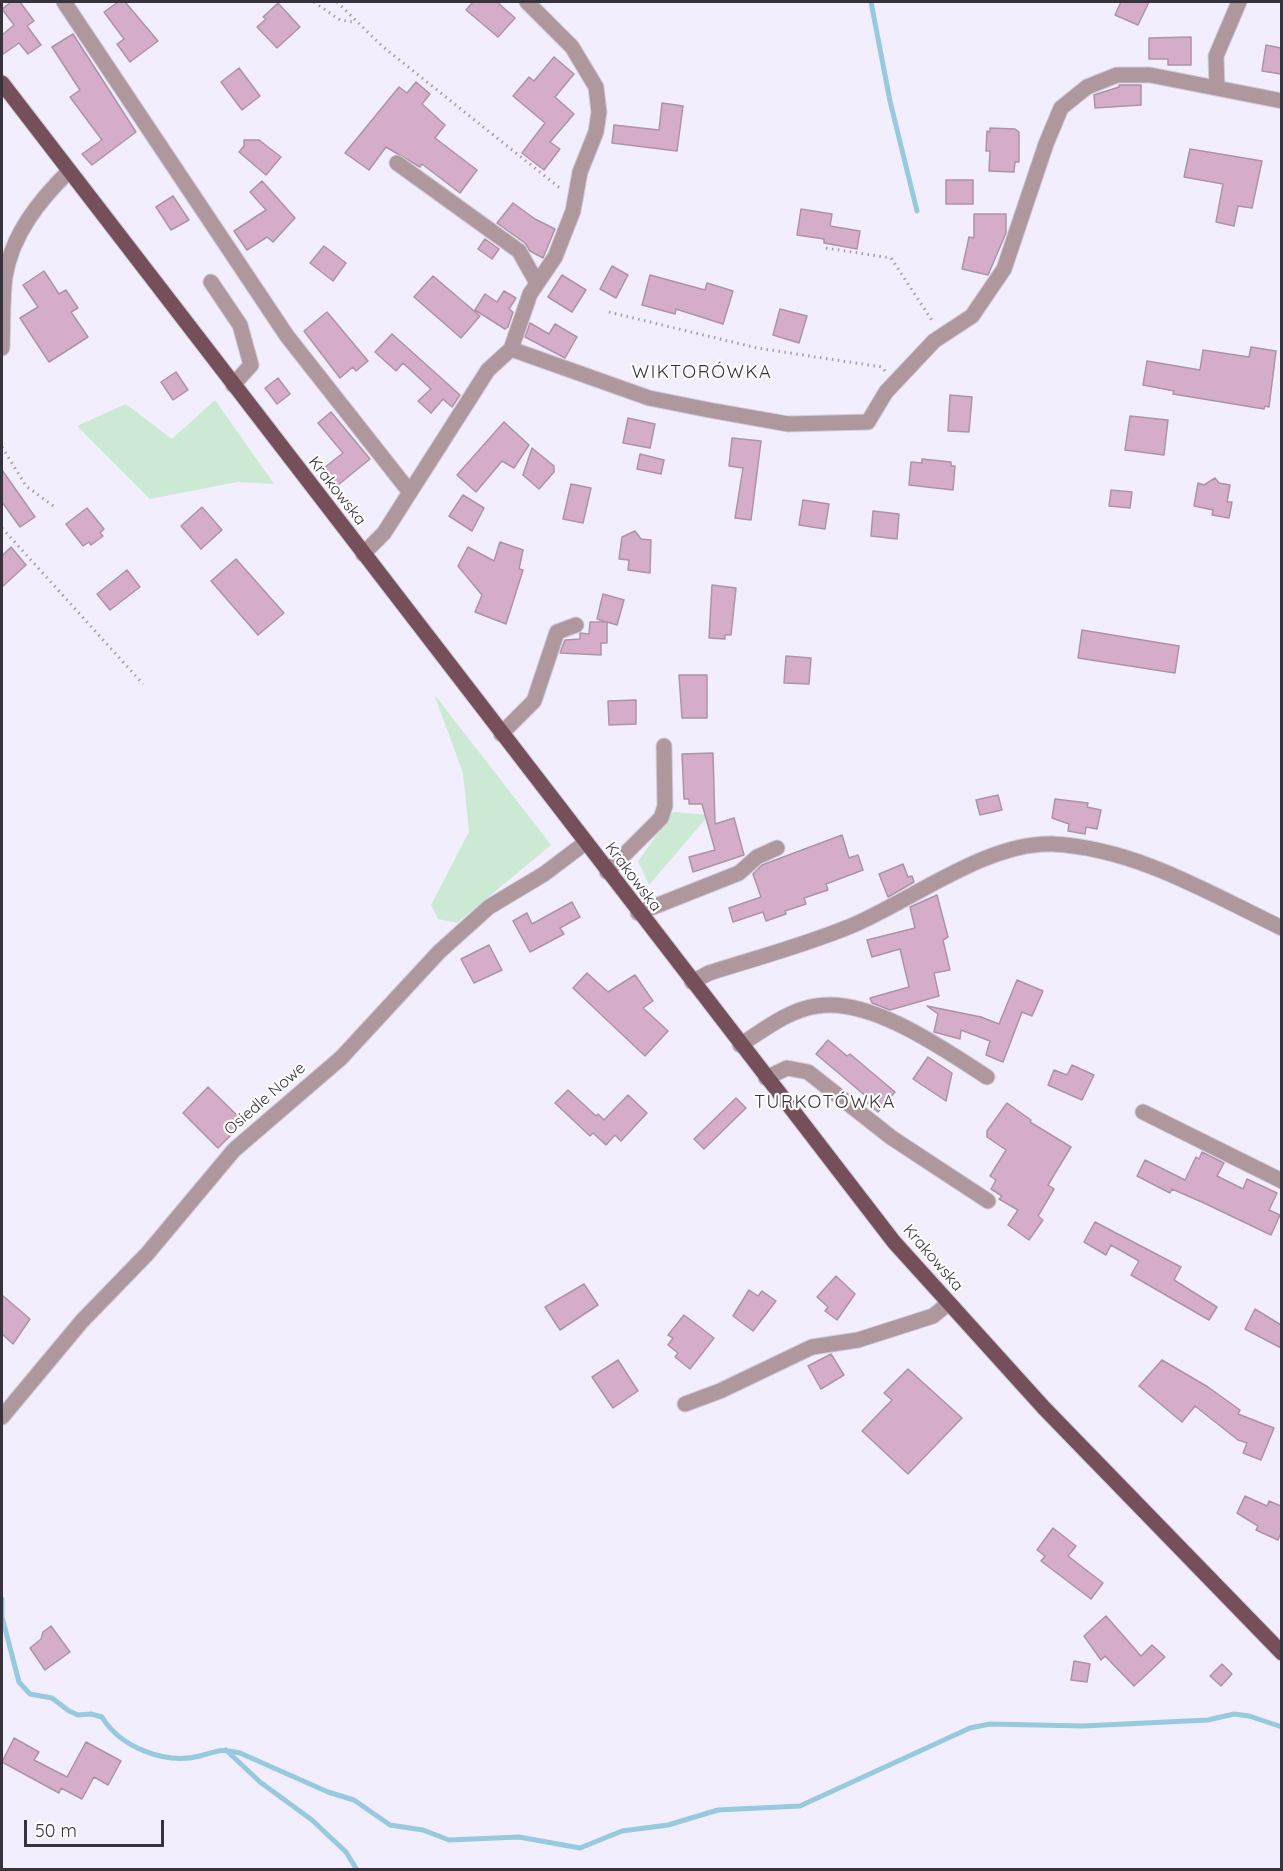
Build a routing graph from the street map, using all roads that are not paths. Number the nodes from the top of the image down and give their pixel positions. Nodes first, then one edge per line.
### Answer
1 (64, 2) edge
2 (527, 2) edge
3 (1239, 2) edge
4 (2, 83) edge
5 (1217, 88) junction
6 (1281, 101) edge
7 (397, 163) dead end
8 (69, 171) junction
9 (211, 282) dead end
10 (537, 283) junction
11 (2, 348) edge
12 (511, 349) junction
13 (233, 385) junction
14 (409, 490) junction
15 (363, 554) junction
16 (576, 625) dead end
17 (501, 734) junction
18 (664, 746) dead end
19 (585, 843) junction
20 (777, 848) dead end
21 (607, 872) junction
22 (638, 913) junction
23 (1281, 928) edge
24 (692, 982) junction
25 (740, 1044) junction
26 (987, 1077) dead end
27 (766, 1078) junction
28 (1143, 1112) dead end
29 (1281, 1181) edge
30 (988, 1200) dead end
31 (949, 1303) junction
32 (685, 1404) dead end
33 (2, 1417) edge
34 (1281, 1653) edge

1 - 14 street
2 - 10 street
3 - 5 street
4 - 8 main road, Krakowska
5 - 6 street
5 - 12 street
7 - 10 street
8 - 11 street
8 - 13 main road, Krakowska
9 - 13 street
10 - 12 street
12 - 14 street
13 - 15 main road, Krakowska
14 - 15 street
15 - 17 main road, Krakowska
16 - 17 street
17 - 19 main road, Krakowska
18 - 21 street
19 - 21 main road, Krakowska
19 - 33 street, Osiedle Nowe
20 - 22 street
21 - 22 main road, Krakowska
22 - 24 main road, Krakowska
23 - 24 street
24 - 25 main road, Krakowska
25 - 26 street
25 - 27 main road, Krakowska
27 - 30 street
27 - 31 main road, Krakowska
28 - 29 street
31 - 32 street
31 - 34 main road, Krakowska

